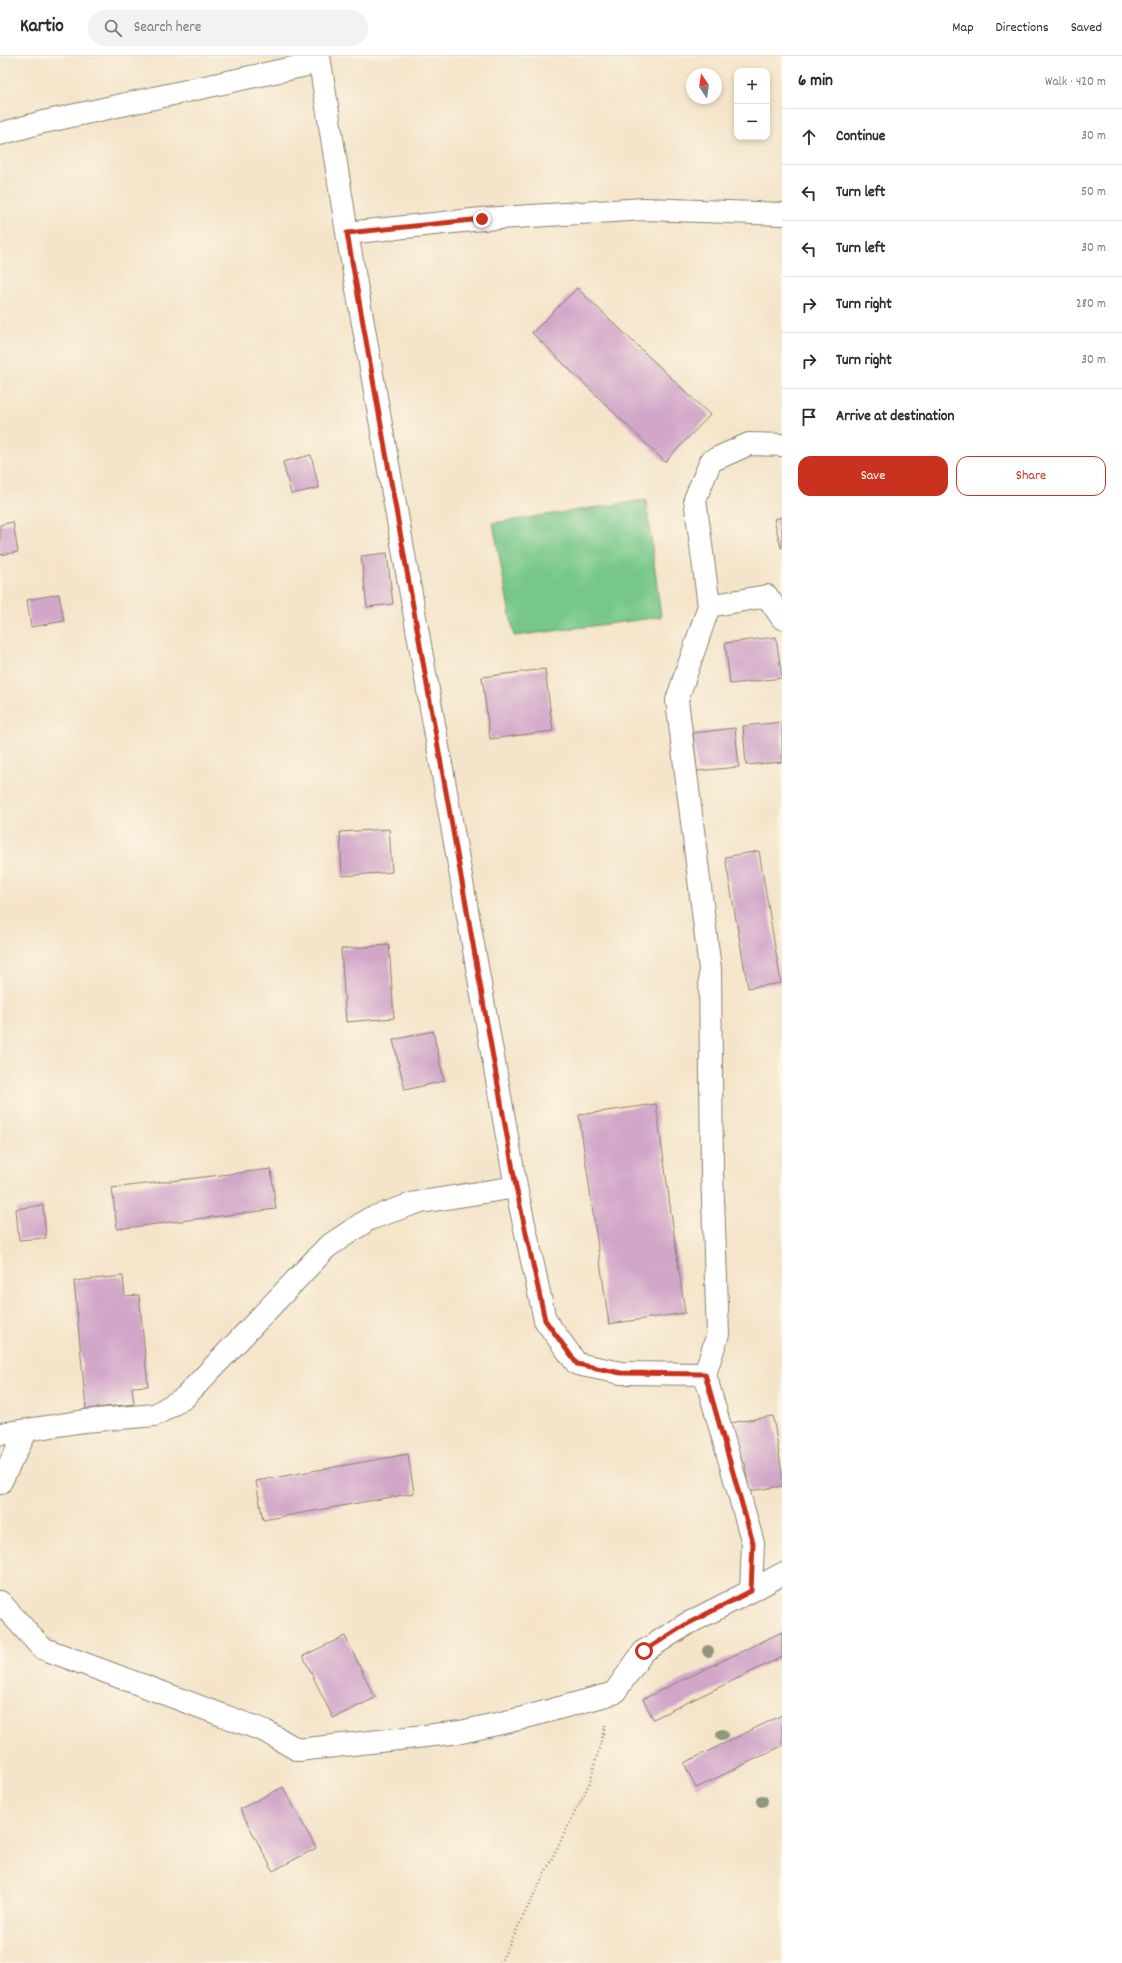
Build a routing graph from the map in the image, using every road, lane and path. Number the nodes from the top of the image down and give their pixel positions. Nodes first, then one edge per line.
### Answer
1 (319, 59) edge
2 (0, 134) edge
3 (782, 214) edge
4 (347, 233) junction
5 (782, 445) edge
6 (709, 606) junction
7 (782, 618) edge
8 (516, 1187) junction
9 (705, 1374) junction
10 (27, 1430) junction
11 (0, 1434) edge
12 (0, 1483) edge
13 (782, 1574) edge
14 (751, 1591) junction
15 (0, 1602) edge
16 (614, 1693) junction
17 (500, 1963) edge

1 - 2 street
1 - 4 street
3 - 4 street
4 - 8 street
5 - 6 street
6 - 7 street
6 - 9 street
8 - 9 street
8 - 10 street
9 - 14 street
10 - 11 street
10 - 12 street
13 - 14 street
14 - 16 street
15 - 16 street
16 - 17 path

